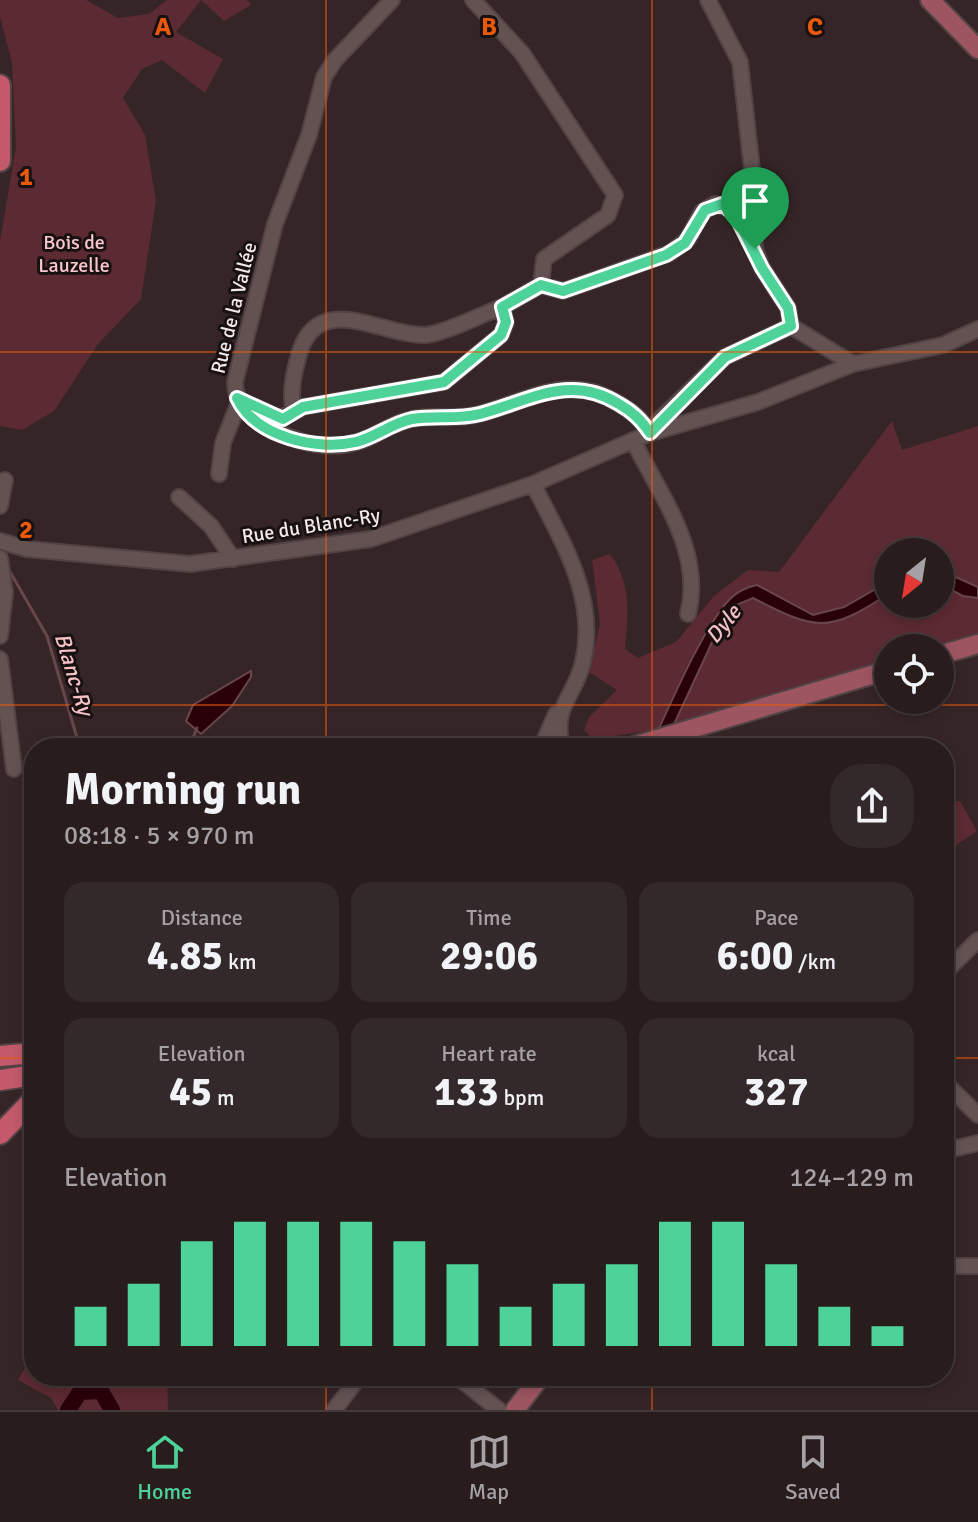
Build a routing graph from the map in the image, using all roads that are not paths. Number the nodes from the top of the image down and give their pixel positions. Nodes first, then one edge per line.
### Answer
1 (392, 0) edge
2 (473, 0) edge
3 (708, 0) edge
4 (930, 0) edge
5 (978, 49) edge
6 (0, 85) edge
7 (0, 161) edge
8 (755, 249) junction
9 (541, 285) junction
10 (502, 307) junction
11 (791, 326) junction
12 (978, 329) edge
13 (853, 364) junction
14 (238, 400) junction
15 (294, 412) junction
16 (650, 433) junction
17 (633, 440) junction
18 (219, 474) dead end
19 (5, 480) dead end
20 (533, 484) junction
21 (179, 497) dead end
22 (0, 506) edge
23 (2, 551) edge
24 (233, 559) junction
25 (688, 614) dead end
26 (0, 636) edge
27 (978, 644) edge
28 (954, 651) edge
29 (0, 659) edge
30 (874, 674) edge
31 (564, 705) junction
32 (545, 738) edge
33 (560, 738) edge
34 (664, 738) edge
35 (14, 769) dead end
36 (978, 940) edge
37 (954, 963) edge
38 (24, 1054) edge
39 (0, 1056) edge
40 (24, 1066) edge
41 (0, 1068) edge
42 (24, 1076) edge
43 (0, 1080) edge
44 (0, 1090) edge
45 (954, 1092) edge
46 (24, 1097) edge
47 (24, 1109) edge
48 (978, 1115) edge
49 (0, 1134) edge
50 (978, 1143) edge
51 (954, 1149) edge
52 (954, 1266) edge
53 (978, 1266) edge
54 (352, 1386) edge
55 (469, 1386) edge
56 (533, 1386) edge
57 (334, 1410) edge
58 (499, 1410) edge
59 (515, 1410) edge

1 - 14 street, Rue de la Vallée
2 - 9 street
3 - 8 street
4 - 5 main road
6 - 7 highway
8 - 9 street
8 - 11 street
9 - 10 street
10 - 15 street
10 - 15 street
11 - 13 street
11 - 16 street, Rue du Blanc-Ry
12 - 13 street
13 - 16 street
14 - 15 street
14 - 16 street, Rue de la Vallée
14 - 18 street
16 - 17 street, Rue du Blanc-Ry
17 - 20 street, Rue du Blanc-Ry
17 - 25 street
19 - 22 street
20 - 24 street, Rue du Blanc-Ry
20 - 31 street
21 - 24 street
23 - 24 street, Rue du Blanc-Ry
23 - 26 street, Rue du Blanc-Ry
27 - 28 main road
29 - 35 street
30 - 34 main road
31 - 32 street
31 - 33 street
36 - 37 street
38 - 39 highway
40 - 41 highway
42 - 43 highway
44 - 46 highway
45 - 48 street
47 - 49 highway
50 - 51 street
52 - 53 street
54 - 57 street
55 - 58 street
56 - 59 main road

